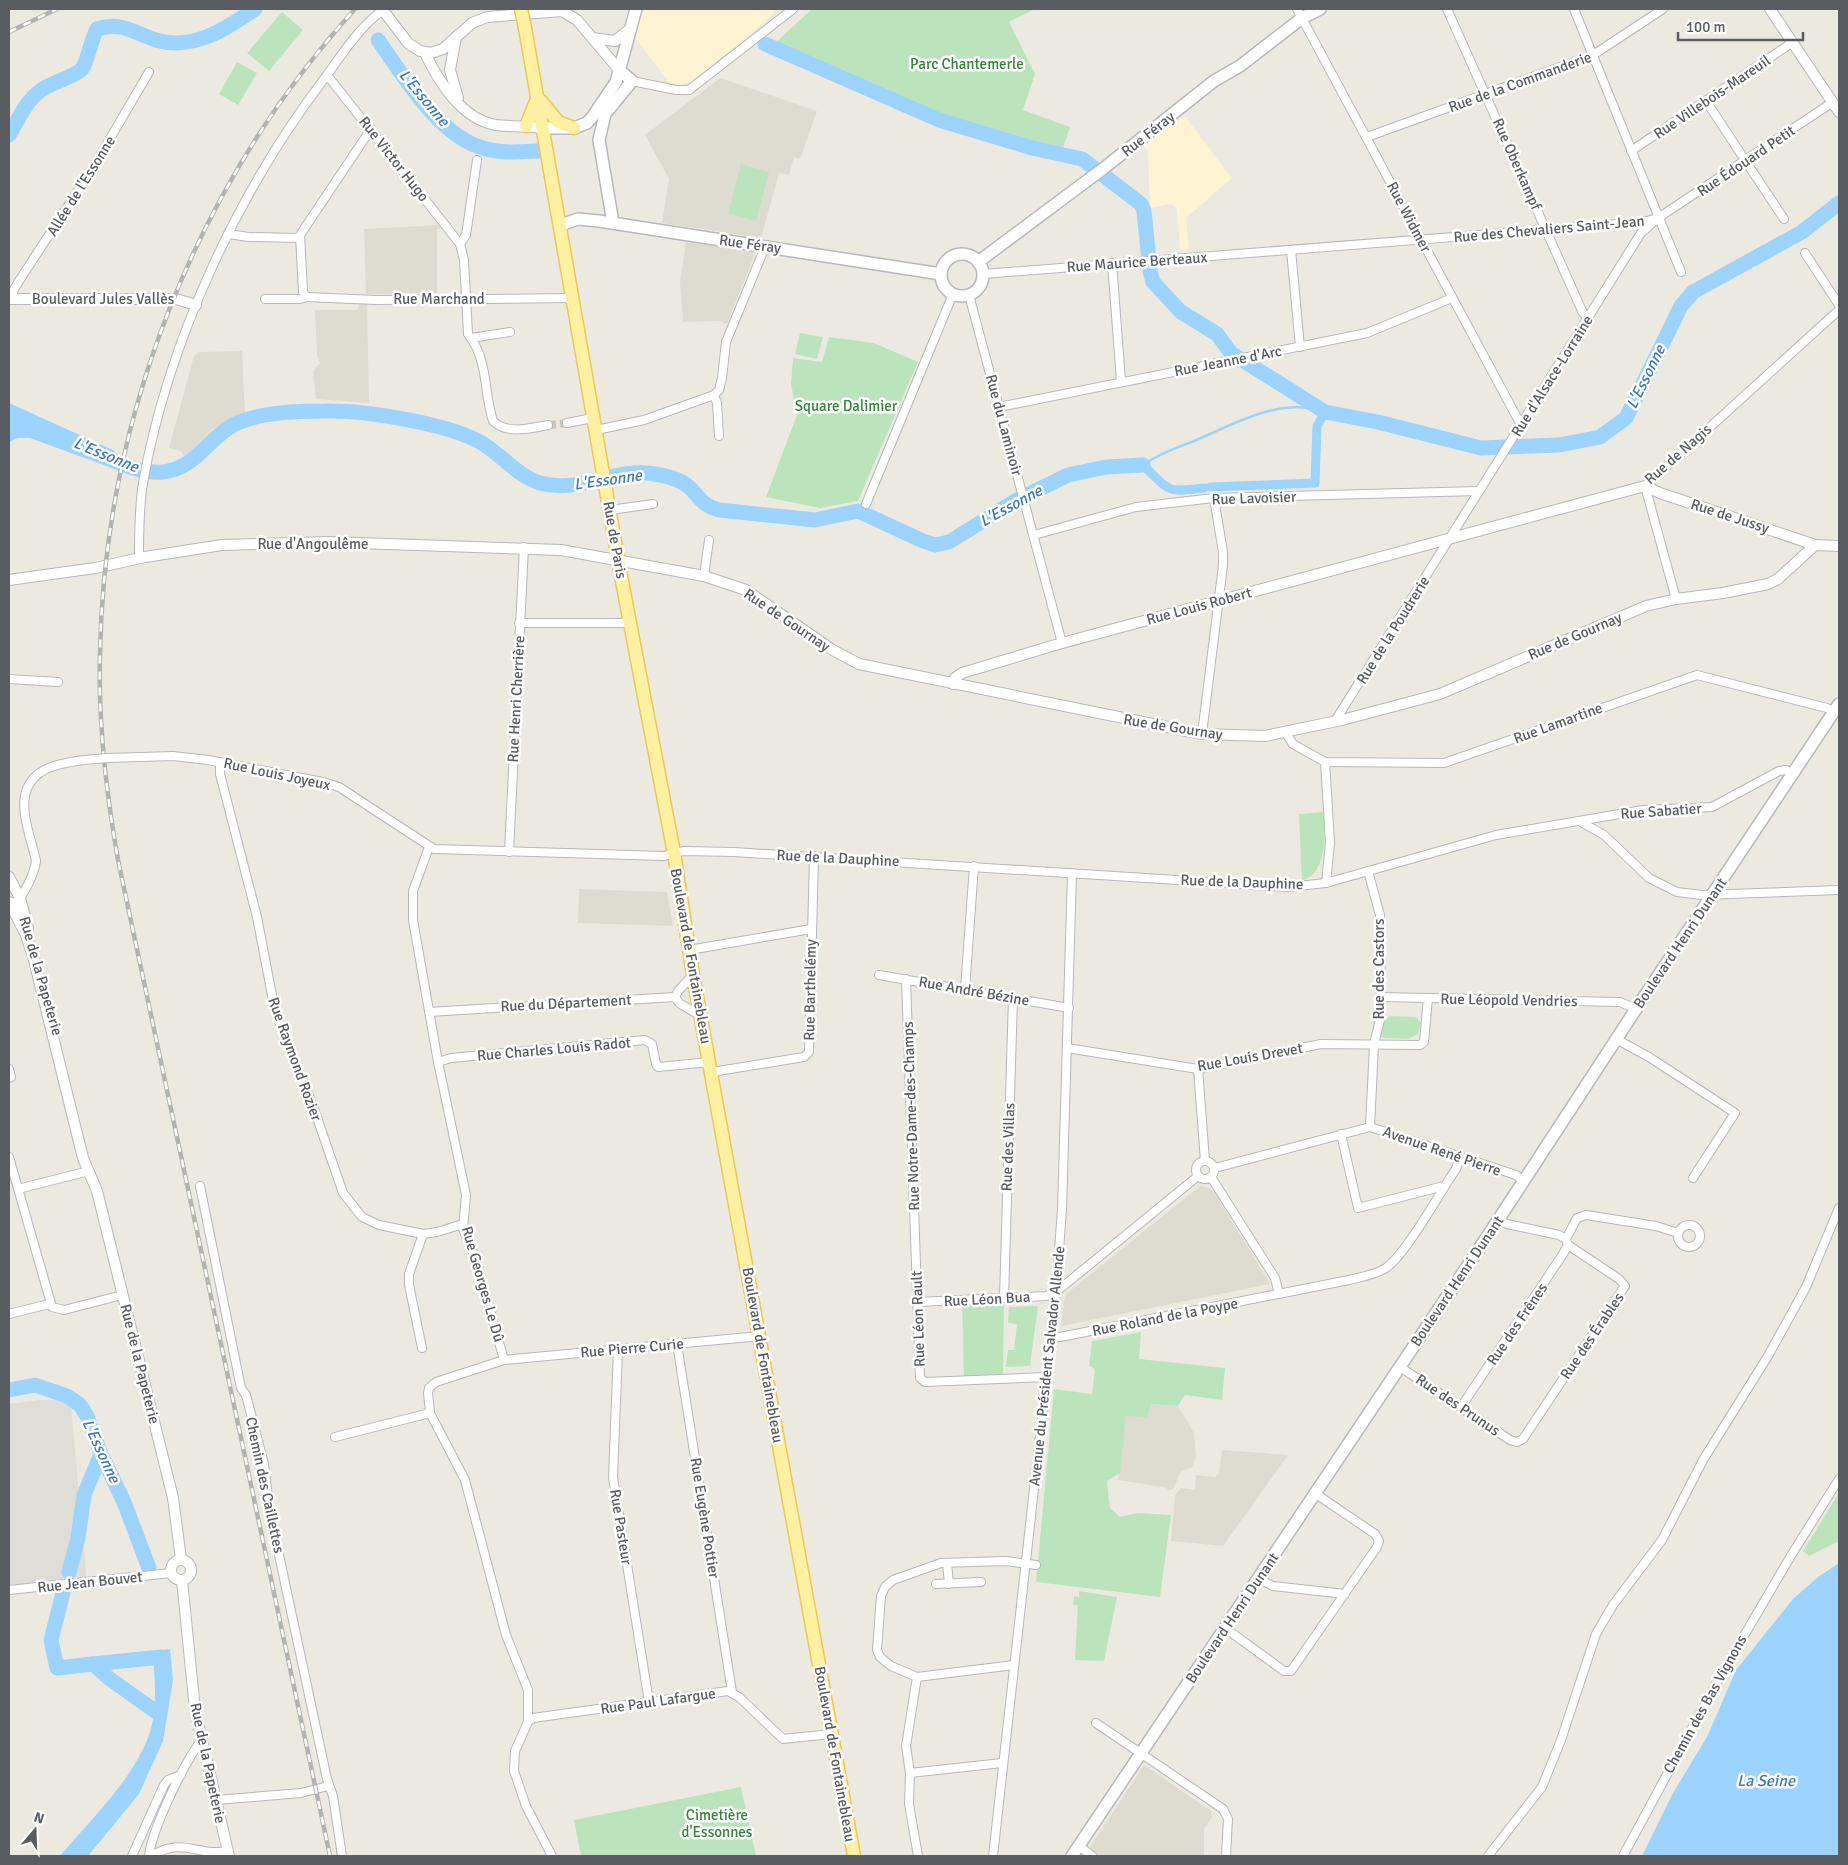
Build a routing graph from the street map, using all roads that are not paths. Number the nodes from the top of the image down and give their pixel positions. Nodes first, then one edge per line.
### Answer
1 (521, 9) edge
2 (636, 9) edge
3 (793, 9) edge
4 (1320, 9) edge
5 (1448, 9) edge
6 (1574, 9) edge
7 (1663, 9) edge
8 (1770, 9) edge
9 (382, 10) edge
10 (1299, 13) edge
11 (630, 29) junction
12 (456, 38) junction
13 (592, 38) junction
14 (1793, 42) junction
15 (425, 53) junction
16 (1593, 55) junction
17 (620, 71) junction
18 (149, 72) dead end
19 (327, 75) junction
20 (632, 80) junction
21 (1486, 95) junction
22 (538, 97) junction
23 (1706, 101) junction
24 (1833, 102) junction
25 (461, 106) junction
26 (1839, 112) edge
27 (587, 123) junction
28 (526, 126) junction
29 (574, 128) junction
30 (370, 129) junction
31 (543, 133) junction
32 (1367, 137) junction
33 (599, 140) junction
34 (1631, 151) junction
35 (477, 160) dead end
36 (1745, 162) junction
37 (1658, 218) junction
38 (1784, 219) dead end
39 (612, 223) junction
40 (560, 225) junction
41 (1546, 229) junction
42 (228, 234) junction
43 (300, 238) junction
44 (1421, 240) junction
45 (460, 244) junction
46 (765, 246) junction
47 (1291, 250) junction
48 (1804, 253) dead end
49 (978, 262) junction
50 (1112, 263) junction
51 (1681, 272) dead end
52 (941, 274) junction
53 (983, 274) junction
54 (953, 294) junction
55 (969, 295) junction
56 (306, 297) junction
57 (573, 298) junction
58 (1452, 298) junction
59 (11, 299) edge
60 (265, 299) dead end
61 (466, 299) junction
62 (196, 305) junction
63 (1839, 305) edge
64 (1839, 310) edge
65 (1589, 318) junction
66 (510, 332) dead end
67 (471, 338) junction
68 (1300, 347) junction
69 (1121, 381) junction
70 (714, 395) junction
71 (999, 407) junction
72 (567, 422) tunnel mouth
73 (548, 424) tunnel mouth
74 (594, 424) junction
75 (1521, 425) junction
76 (719, 436) dead end
77 (1645, 486) junction
78 (1479, 491) junction
79 (1214, 498) junction
80 (653, 504) dead end
81 (866, 504) dead end
82 (610, 510) junction
83 (1034, 535) junction
84 (1450, 538) junction
85 (709, 540) dead end
86 (1815, 545) junction
87 (1839, 546) edge
88 (524, 547) junction
89 (139, 558) junction
90 (618, 561) junction
91 (704, 576) junction
92 (9, 580) edge
93 (1676, 598) junction
94 (1218, 601) junction
95 (519, 623) junction
96 (630, 623) junction
97 (1062, 643) junction
98 (9, 679) edge
99 (58, 682) dead end
100 (954, 684) junction
101 (1836, 708) edge
102 (1335, 721) junction
103 (1286, 733) junction
104 (1202, 734) junction
105 (220, 762) junction
106 (1325, 762) junction
107 (1792, 773) junction
108 (1581, 822) junction
109 (429, 847) junction
110 (509, 852) junction
111 (674, 854) junction
112 (814, 856) junction
113 (974, 866) junction
114 (1368, 870) junction
115 (1072, 873) junction
116 (10, 879) edge
117 (28, 880) junction
118 (1326, 883) junction
119 (1839, 890) edge
120 (1712, 894) junction
121 (20, 898) junction
122 (9, 902) edge
123 (811, 929) junction
124 (689, 950) junction
125 (693, 975) junction
126 (879, 975) dead end
127 (906, 979) junction
128 (965, 989) junction
129 (675, 997) junction
130 (1013, 997) junction
131 (1381, 997) junction
132 (1428, 998) junction
133 (1069, 1008) junction
134 (1636, 1008) junction
135 (429, 1012) junction
136 (701, 1016) junction
137 (1616, 1039) junction
138 (1374, 1044) junction
139 (1068, 1048) junction
140 (438, 1062) junction
141 (711, 1067) junction
142 (1198, 1069) junction
143 (1370, 1128) junction
144 (1340, 1134) junction
145 (9, 1157) edge
146 (1460, 1157) junction
147 (1205, 1161) junction
148 (1214, 1168) junction
149 (89, 1171) junction
150 (1198, 1176) junction
151 (1211, 1177) junction
152 (1692, 1178) dead end
153 (1523, 1181) junction
154 (200, 1186) dead end
155 (1444, 1186) junction
156 (18, 1189) junction
157 (1839, 1208) edge
158 (1499, 1220) junction
159 (463, 1224) junction
160 (1678, 1233) dead end
161 (422, 1234) junction
162 (1567, 1242) junction
163 (916, 1252) joint
164 (1056, 1292) junction
165 (1280, 1294) junction
166 (122, 1295) junction
167 (1004, 1298) junction
168 (917, 1302) junction
169 (49, 1304) junction
170 (9, 1314) edge
171 (760, 1336) junction
172 (1050, 1336) junction
173 (677, 1344) junction
174 (422, 1348) dead end
175 (618, 1350) junction
176 (504, 1360) junction
177 (1400, 1367) junction
178 (1046, 1377) junction
179 (1461, 1408) junction
180 (430, 1413) junction
181 (335, 1437) dead end
182 (1517, 1442) joint
183 (1839, 1479) edge
184 (1316, 1494) junction
185 (181, 1559) junction
186 (947, 1563) junction
187 (1026, 1564) junction
188 (1036, 1564) dead end
189 (166, 1574) junction
190 (1258, 1578) junction
191 (182, 1580) junction
192 (981, 1582) dead end
193 (936, 1584) dead end
194 (949, 1584) junction
195 (9, 1590) edge
196 (1345, 1594) junction
197 (1225, 1628) junction
198 (1014, 1665) junction
199 (917, 1677) junction
200 (732, 1692) junction
201 (649, 1702) junction
202 (528, 1722) junction
203 (1096, 1723) dead end
204 (831, 1734) junction
205 (201, 1741) junction
206 (1136, 1752) junction
207 (1002, 1763) junction
208 (910, 1773) junction
209 (181, 1775) junction
210 (328, 1786) junction
211 (216, 1800) junction
212 (1076, 1851) edge
213 (228, 1854) edge
214 (132, 1856) edge
215 (151, 1856) edge
216 (342, 1856) edge
217 (552, 1856) edge
218 (854, 1856) edge
219 (918, 1856) edge
220 (993, 1856) edge
221 (1092, 1856) edge
222 (1226, 1856) edge
223 (1488, 1856) edge
224 (1623, 1856) edge

1 - 22 main road, Rue de Paris, bridge
2 - 11 main road
3 - 20 street
4 - 10 main road, Rue Féray
5 - 21 street, Rue Oberkampf
6 - 16 street
7 - 16 street, Rue de la Commanderie
8 - 14 street
9 - 15 street
9 - 19 street
10 - 32 street, Rue Widmer
10 - 49 main road, Rue Féray
11 - 13 street
11 - 17 main road
12 - 13 street
12 - 15 street
12 - 25 street
13 - 17 street
14 - 23 street, Rue Villebois-Mareuil
14 - 24 street
15 - 25 street
16 - 21 street, Rue de la Commanderie
16 - 34 street
17 - 20 main road
17 - 27 main road
18 - 59 street, Allée de l'Essonne
19 - 30 street, Rue Victor Hugo
19 - 42 street
20 - 33 main road
21 - 32 street, Rue de la Commanderie
21 - 41 street, Rue Oberkampf
22 - 28 main road
22 - 29 main road
22 - 31 main road, Rue de Paris
23 - 34 street, Rue Villebois-Mareuil
23 - 36 street
24 - 26 street
24 - 36 street, Rue Édouard Petit
25 - 28 street
27 - 29 main road
27 - 33 main road
28 - 31 street
29 - 31 main road
30 - 43 street
30 - 45 street, Rue Victor Hugo
31 - 40 main road, Rue de Paris
32 - 44 street, Rue Widmer
33 - 39 main road
34 - 37 street
35 - 45 street
36 - 37 street, Rue Édouard Petit
36 - 38 street
37 - 41 street, Rue des Chevaliers Saint-Jean
37 - 51 street
37 - 65 street, Rue d'Alsace-Lorraine
39 - 40 main road, Rue Féray
39 - 46 main road, Rue Féray
40 - 57 main road, Rue de Paris
41 - 44 street, Rue des Chevaliers Saint-Jean
41 - 65 street, Rue Oberkampf
42 - 43 street
42 - 62 street
43 - 56 street
44 - 47 street, Rue des Chevaliers Saint-Jean
44 - 58 street, Rue Widmer
45 - 61 street
46 - 52 main road, Rue Féray
46 - 70 street
47 - 50 street, Rue Maurice Berteaux
47 - 68 street
48 - 63 street
49 - 52 main road
49 - 53 main road
50 - 53 street, Rue Maurice Berteaux
50 - 69 street
52 - 54 main road
53 - 55 main road
54 - 55 main road
54 - 81 street
55 - 71 street, Rue du Laminoir
56 - 60 street, Rue Marchand
56 - 61 street, Rue Marchand
57 - 61 street, Rue Marchand
57 - 74 main road, Rue de Paris
58 - 68 street, Rue Jeanne d'Arc
58 - 75 street, Rue Widmer
59 - 62 street, Boulevard Jules Vallès
61 - 67 street
62 - 89 street
64 - 77 street, Rue de Nagis
65 - 75 street, Rue d'Alsace-Lorraine
66 - 67 street
67 - 73 street
68 - 69 street, Rue Jeanne d'Arc
69 - 71 street, Rue Jeanne d'Arc
70 - 74 street
70 - 76 street
71 - 83 street, Rue du Laminoir
72 - 74 street
74 - 82 main road, Rue de Paris
75 - 78 street, Rue d'Alsace-Lorraine
77 - 84 street, Rue de Nagis
77 - 86 street, Rue de Jussy
77 - 93 street
78 - 79 street, Rue Lavoisier
78 - 84 street, Rue d'Alsace-Lorraine
79 - 83 street, Rue Lavoisier
79 - 94 street
80 - 82 street
82 - 90 main road, Rue de Paris
83 - 97 street, Rue du Laminoir
84 - 94 street, Rue Louis Robert
84 - 102 street, Rue de la Poudrerie
85 - 91 street
86 - 87 street
86 - 93 street, Rue de Gournay
88 - 89 street, Rue d'Angoulême
88 - 90 street, Rue d'Angoulême
88 - 95 street, Rue Henri Cherrière
89 - 92 street, Rue d'Angoulême
90 - 91 street, Rue de Gournay
90 - 96 main road, Rue de Paris
91 - 100 street, Rue de Gournay
93 - 102 street, Rue de Gournay
94 - 97 street, Rue Louis Robert
94 - 104 street
95 - 96 street
95 - 110 street, Rue Henri Cherrière
96 - 111 main road, Rue de Paris
97 - 100 street, Rue Louis Robert
98 - 99 street
100 - 104 street, Rue de Gournay
101 - 106 street, Rue Lamartine
101 - 107 main road, Boulevard Henri Dunant
102 - 103 street, Rue de Gournay
103 - 104 street, Rue de Gournay
103 - 106 street, Rue Lamartine
105 - 109 street, Rue Louis Joyeux
105 - 117 street, Rue Louis Joyeux, bridge
105 - 161 street, Rue Raymond Rozier
106 - 118 street
107 - 108 street, Rue Sabatier
107 - 120 main road, Boulevard Henri Dunant
108 - 114 street, Rue de la Dauphine
108 - 120 street
109 - 110 street
109 - 135 street, Rue Georges Le Dû
110 - 111 street
111 - 112 street, Rue de la Dauphine
111 - 124 main road, Boulevard de Fontainebleau
112 - 113 street, Rue de la Dauphine
112 - 123 street, Rue Barthelémy
113 - 115 street, Rue de la Dauphine
113 - 128 street
114 - 118 street, Rue de la Dauphine
114 - 131 street, Rue des Castors
115 - 118 street, Rue de la Dauphine
115 - 133 street, Avenue du Président Salvador Allende
116 - 117 street
116 - 121 street
117 - 121 street, Rue Louis Joyeux
119 - 120 street
120 - 134 main road, Boulevard Henri Dunant
121 - 122 street
121 - 149 street, Rue de la Papeterie
122 - 149 street, Rue de la Papeterie
123 - 124 street
123 - 141 street, Rue Barthelémy
124 - 125 main road, Boulevard de Fontainebleau
125 - 129 street
125 - 136 main road, Boulevard de Fontainebleau
126 - 127 street, Rue André Bézine
127 - 128 street, Rue André Bézine
127 - 163 street, Rue Notre-Dame-des-Champs
128 - 130 street, Rue André Bézine
129 - 135 street, Rue du Département
129 - 136 street
130 - 133 street, Rue André Bézine
130 - 167 street, Rue des Villas
131 - 132 street, Rue Léopold Vendries
131 - 138 street, Rue des Castors
132 - 134 street, Rue Léopold Vendries
132 - 138 street, Rue Louis Drevet
133 - 139 street, Avenue du Président Salvador Allende
134 - 137 main road, Boulevard Henri Dunant
135 - 140 street, Rue Georges Le Dû
136 - 141 main road, Boulevard de Fontainebleau
137 - 152 street
137 - 153 main road, Boulevard Henri Dunant
138 - 142 street, Rue Louis Drevet
138 - 143 street, Rue des Castors
139 - 142 street, Rue Louis Drevet
139 - 164 street, Avenue du Président Salvador Allende
140 - 141 street, Rue Charles Louis Radot
140 - 159 street, Rue Georges Le Dû
141 - 171 main road, Boulevard de Fontainebleau
142 - 147 street
143 - 144 street, Avenue René Pierre
143 - 146 street, Avenue René Pierre
144 - 148 street, Avenue René Pierre
144 - 155 street
145 - 156 street
146 - 153 street, Avenue René Pierre
146 - 155 street, Rue Roland de la Poype
147 - 148 street
147 - 150 street
148 - 151 street
149 - 156 street
149 - 166 street, Rue de la Papeterie
150 - 151 street
150 - 164 street
151 - 165 street
153 - 158 main road, Boulevard Henri Dunant
154 - 210 street, Chemin des Caillettes
155 - 165 street, Rue Roland de la Poype
156 - 169 street
157 - 223 street
158 - 162 street
158 - 177 main road, Boulevard Henri Dunant
159 - 161 street, Rue Raymond Rozier
159 - 176 street, Rue Georges Le Dû
160 - 162 street, Rue des Frênes
161 - 174 street
162 - 179 street, Rue des Frênes
162 - 182 street, Rue des Érables
163 - 168 street, Rue Léon Rault
164 - 167 street, Rue Léon Bua
164 - 172 street, Avenue du Président Salvador Allende
165 - 172 street, Rue Roland de la Poype
166 - 169 street
166 - 185 street, Rue de la Papeterie
167 - 168 street, Rue Léon Bua
168 - 178 street, Rue Léon Rault
169 - 170 street
171 - 173 street, Rue Pierre Curie
171 - 204 main road, Boulevard de Fontainebleau
172 - 178 street, Avenue du Président Salvador Allende
173 - 175 street, Rue Pierre Curie
173 - 200 street, Rue Eugène Pottier
175 - 176 street, Rue Pierre Curie
175 - 201 street, Rue Pasteur
176 - 180 street, Rue Georges Le Dû
177 - 179 street, Rue des Prunus
177 - 184 main road, Boulevard Henri Dunant
178 - 187 street, Avenue du Président Salvador Allende
179 - 182 street, Rue des Prunus
180 - 181 street
180 - 202 street, Rue Georges Le Dû
183 - 224 street, Chemin des Bas Vignons
184 - 190 main road, Boulevard Henri Dunant
184 - 196 street
185 - 189 street
185 - 191 street
186 - 187 street
186 - 194 street
186 - 199 street
187 - 188 street
187 - 198 street, Avenue du Président Salvador Allende
189 - 191 street
189 - 195 street, Rue Jean Bouvet
190 - 196 street
190 - 197 main road, Boulevard Henri Dunant
191 - 205 street, Rue de la Papeterie
192 - 194 street
193 - 194 street
196 - 197 street
197 - 206 main road, Boulevard Henri Dunant
198 - 199 street
198 - 207 street, Avenue du Président Salvador Allende
199 - 208 street
200 - 201 street, Rue Paul Lafargue
200 - 204 street, Rue Paul Lafargue
201 - 202 street, Rue Paul Lafargue
202 - 217 street, Rue Georges Le Dû
203 - 206 street
204 - 218 main road, Boulevard de Fontainebleau
205 - 209 street
205 - 211 street, Rue de la Papeterie
206 - 212 main road, Boulevard Henri Dunant
206 - 222 street
207 - 208 street
207 - 220 street, Avenue du Président Salvador Allende
208 - 219 street
209 - 214 street
209 - 215 street
210 - 211 street
210 - 216 street, Chemin des Caillettes
211 - 213 street, Rue de la Papeterie
212 - 221 street
213 - 215 street

